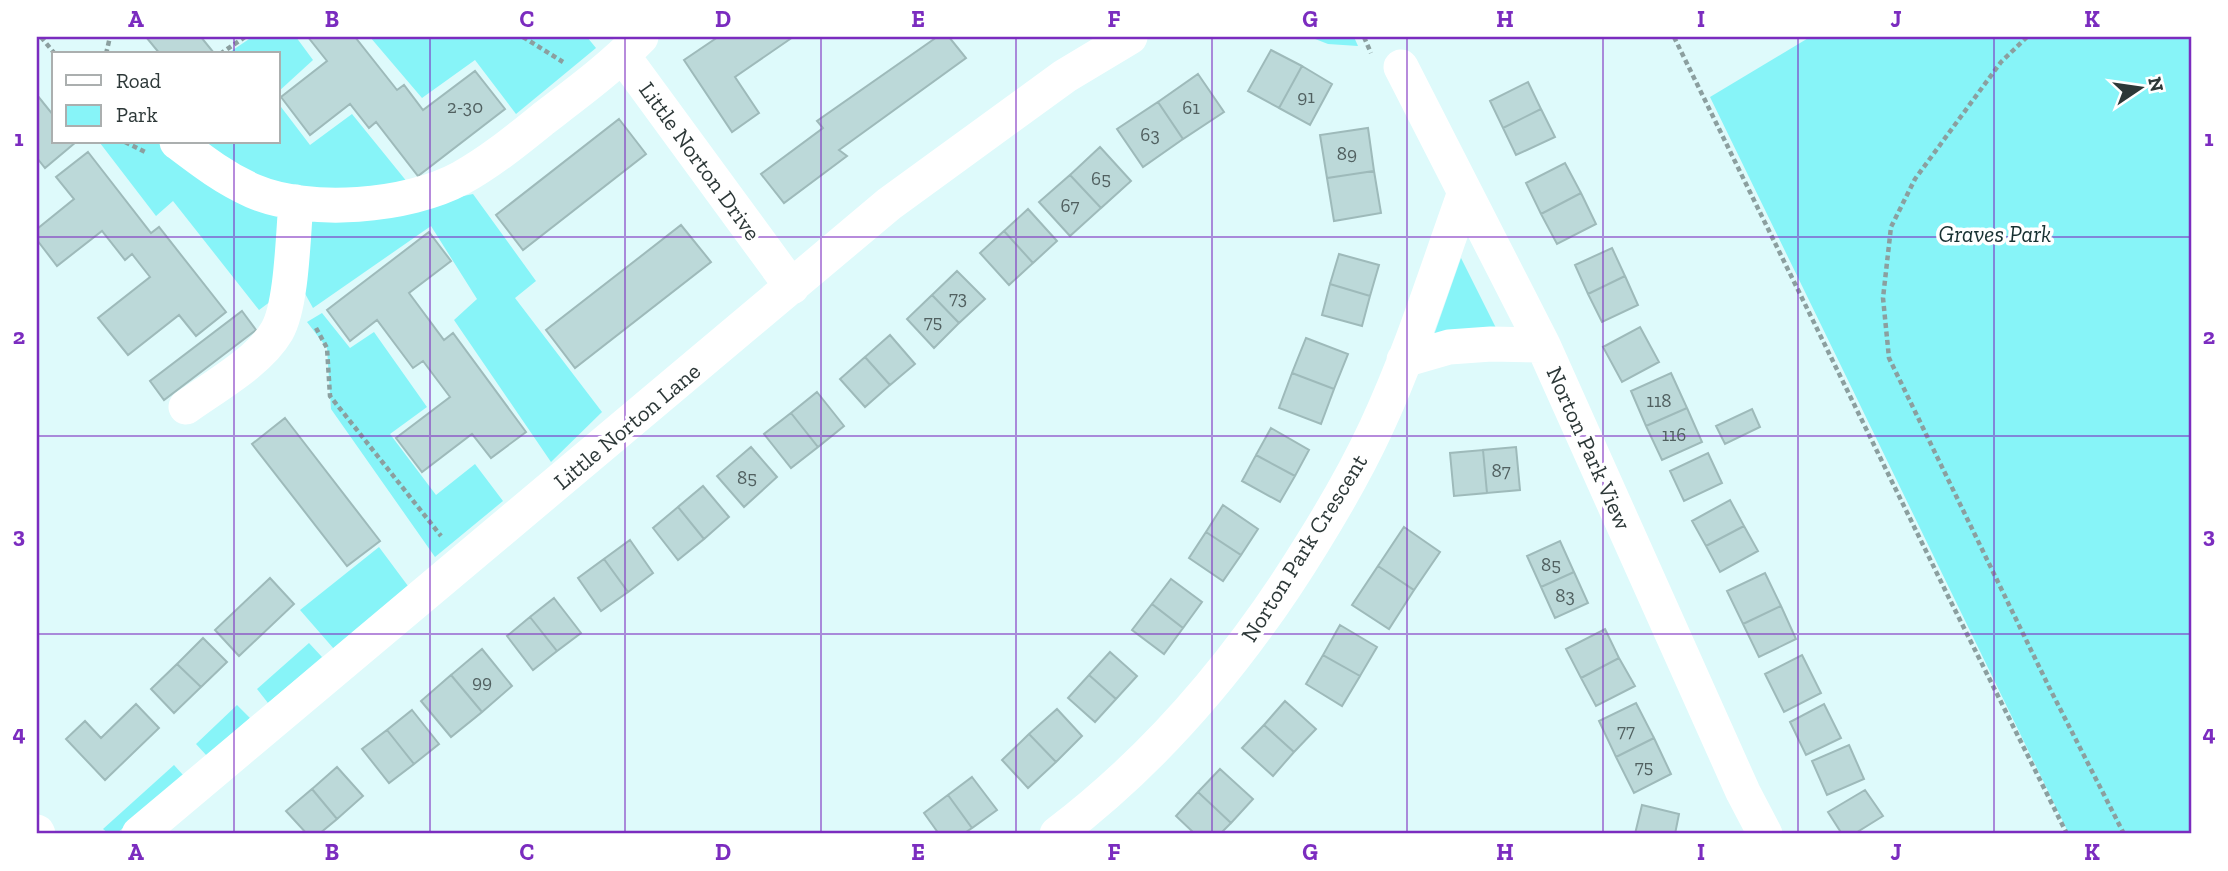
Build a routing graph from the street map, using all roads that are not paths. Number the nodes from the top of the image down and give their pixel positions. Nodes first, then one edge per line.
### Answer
1 (1130, 37) edge
2 (632, 46) edge
3 (1401, 67) dead end
4 (179, 144) edge
5 (1464, 195) junction
6 (296, 202) junction
7 (792, 287) junction
8 (1543, 345) junction
9 (1404, 360) junction
10 (186, 407) dead end
11 (1743, 792) junction
12 (139, 834) edge
13 (1058, 834) edge
14 (1737, 834) edge
15 (1765, 834) edge

1 - 7 street, Little Norton Lane
2 - 6 street
2 - 7 street, Little Norton Drive
3 - 5 street, Norton Park View
4 - 6 street
5 - 8 street, Norton Park View
5 - 9 street, Norton Park Crescent
6 - 10 street
7 - 12 street, Little Norton Lane
8 - 9 street
8 - 11 street, Norton Park View
9 - 13 street, Norton Park Crescent
11 - 14 street
11 - 15 street, Norton Park View

